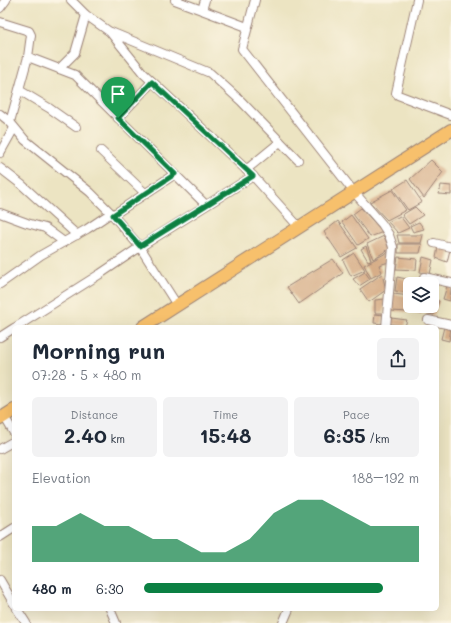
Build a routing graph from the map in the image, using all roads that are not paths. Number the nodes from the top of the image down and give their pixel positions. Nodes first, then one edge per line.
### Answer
1 (6, 0) edge
2 (71, 0) edge
3 (175, 0) edge
4 (205, 0) edge
5 (255, 0) edge
6 (417, 0) edge
7 (0, 8) edge
8 (202, 10) junction
9 (86, 15) junction
10 (0, 22) edge
11 (248, 27) junction
12 (110, 32) junction
13 (28, 57) junction
14 (60, 69) junction
15 (152, 82) junction
16 (19, 90) junction
17 (0, 114) edge
18 (451, 115) edge
19 (118, 118) junction
20 (12, 125) junction
21 (76, 127) dead end
22 (451, 130) edge
23 (280, 142) junction
24 (101, 151) dead end
25 (0, 153) edge
26 (298, 160) dead end
27 (0, 168) edge
28 (246, 170) junction
29 (175, 174) junction
30 (253, 176) junction
31 (354, 192) junction
32 (146, 194) junction
33 (206, 205) junction
34 (0, 213) edge
35 (112, 214) junction
36 (300, 227) junction
37 (77, 235) junction
38 (64, 242) junction
39 (434, 244) dead end
40 (140, 246) junction
41 (451, 247) edge
42 (439, 280) edge
43 (451, 283) edge
44 (0, 284) edge
45 (177, 305) junction
46 (428, 320) dead end
47 (20, 325) edge
48 (147, 325) edge
49 (386, 325) edge
50 (451, 325) edge
51 (12, 330) edge
52 (0, 337) edge
53 (6, 415) edge
54 (12, 428) edge
55 (12, 442) edge
56 (0, 449) edge
57 (12, 529) edge
58 (0, 537) edge
59 (0, 580) edge
60 (12, 601) edge
61 (18, 611) edge
62 (111, 611) edge
63 (289, 611) edge
64 (26, 623) edge
65 (116, 623) edge
66 (282, 623) edge

1 - 7 street
2 - 9 street
3 - 8 street
4 - 8 street
5 - 11 street
6 - 18 street
8 - 11 street
9 - 12 street
9 - 14 street
10 - 13 street
11 - 31 street
12 - 15 street
12 - 23 street
13 - 14 street
13 - 16 street
14 - 19 street
15 - 19 street
15 - 28 street
16 - 20 street
16 - 21 street
17 - 20 street
19 - 29 street
20 - 25 street
20 - 35 street
22 - 31 highway
23 - 26 street
23 - 28 street
24 - 32 street
27 - 37 street
28 - 30 street
29 - 32 street
29 - 33 street
30 - 33 street
30 - 36 street
31 - 36 highway
31 - 49 street
32 - 35 street
33 - 40 street
34 - 38 street
35 - 37 street
35 - 40 street
36 - 45 highway
37 - 38 street
38 - 44 street
39 - 41 street
40 - 45 street
40 - 47 street
42 - 43 street
45 - 48 highway
46 - 50 street
51 - 52 street
53 - 54 street
55 - 56 street
57 - 58 street
59 - 60 street
61 - 64 street
62 - 65 street
63 - 66 street

